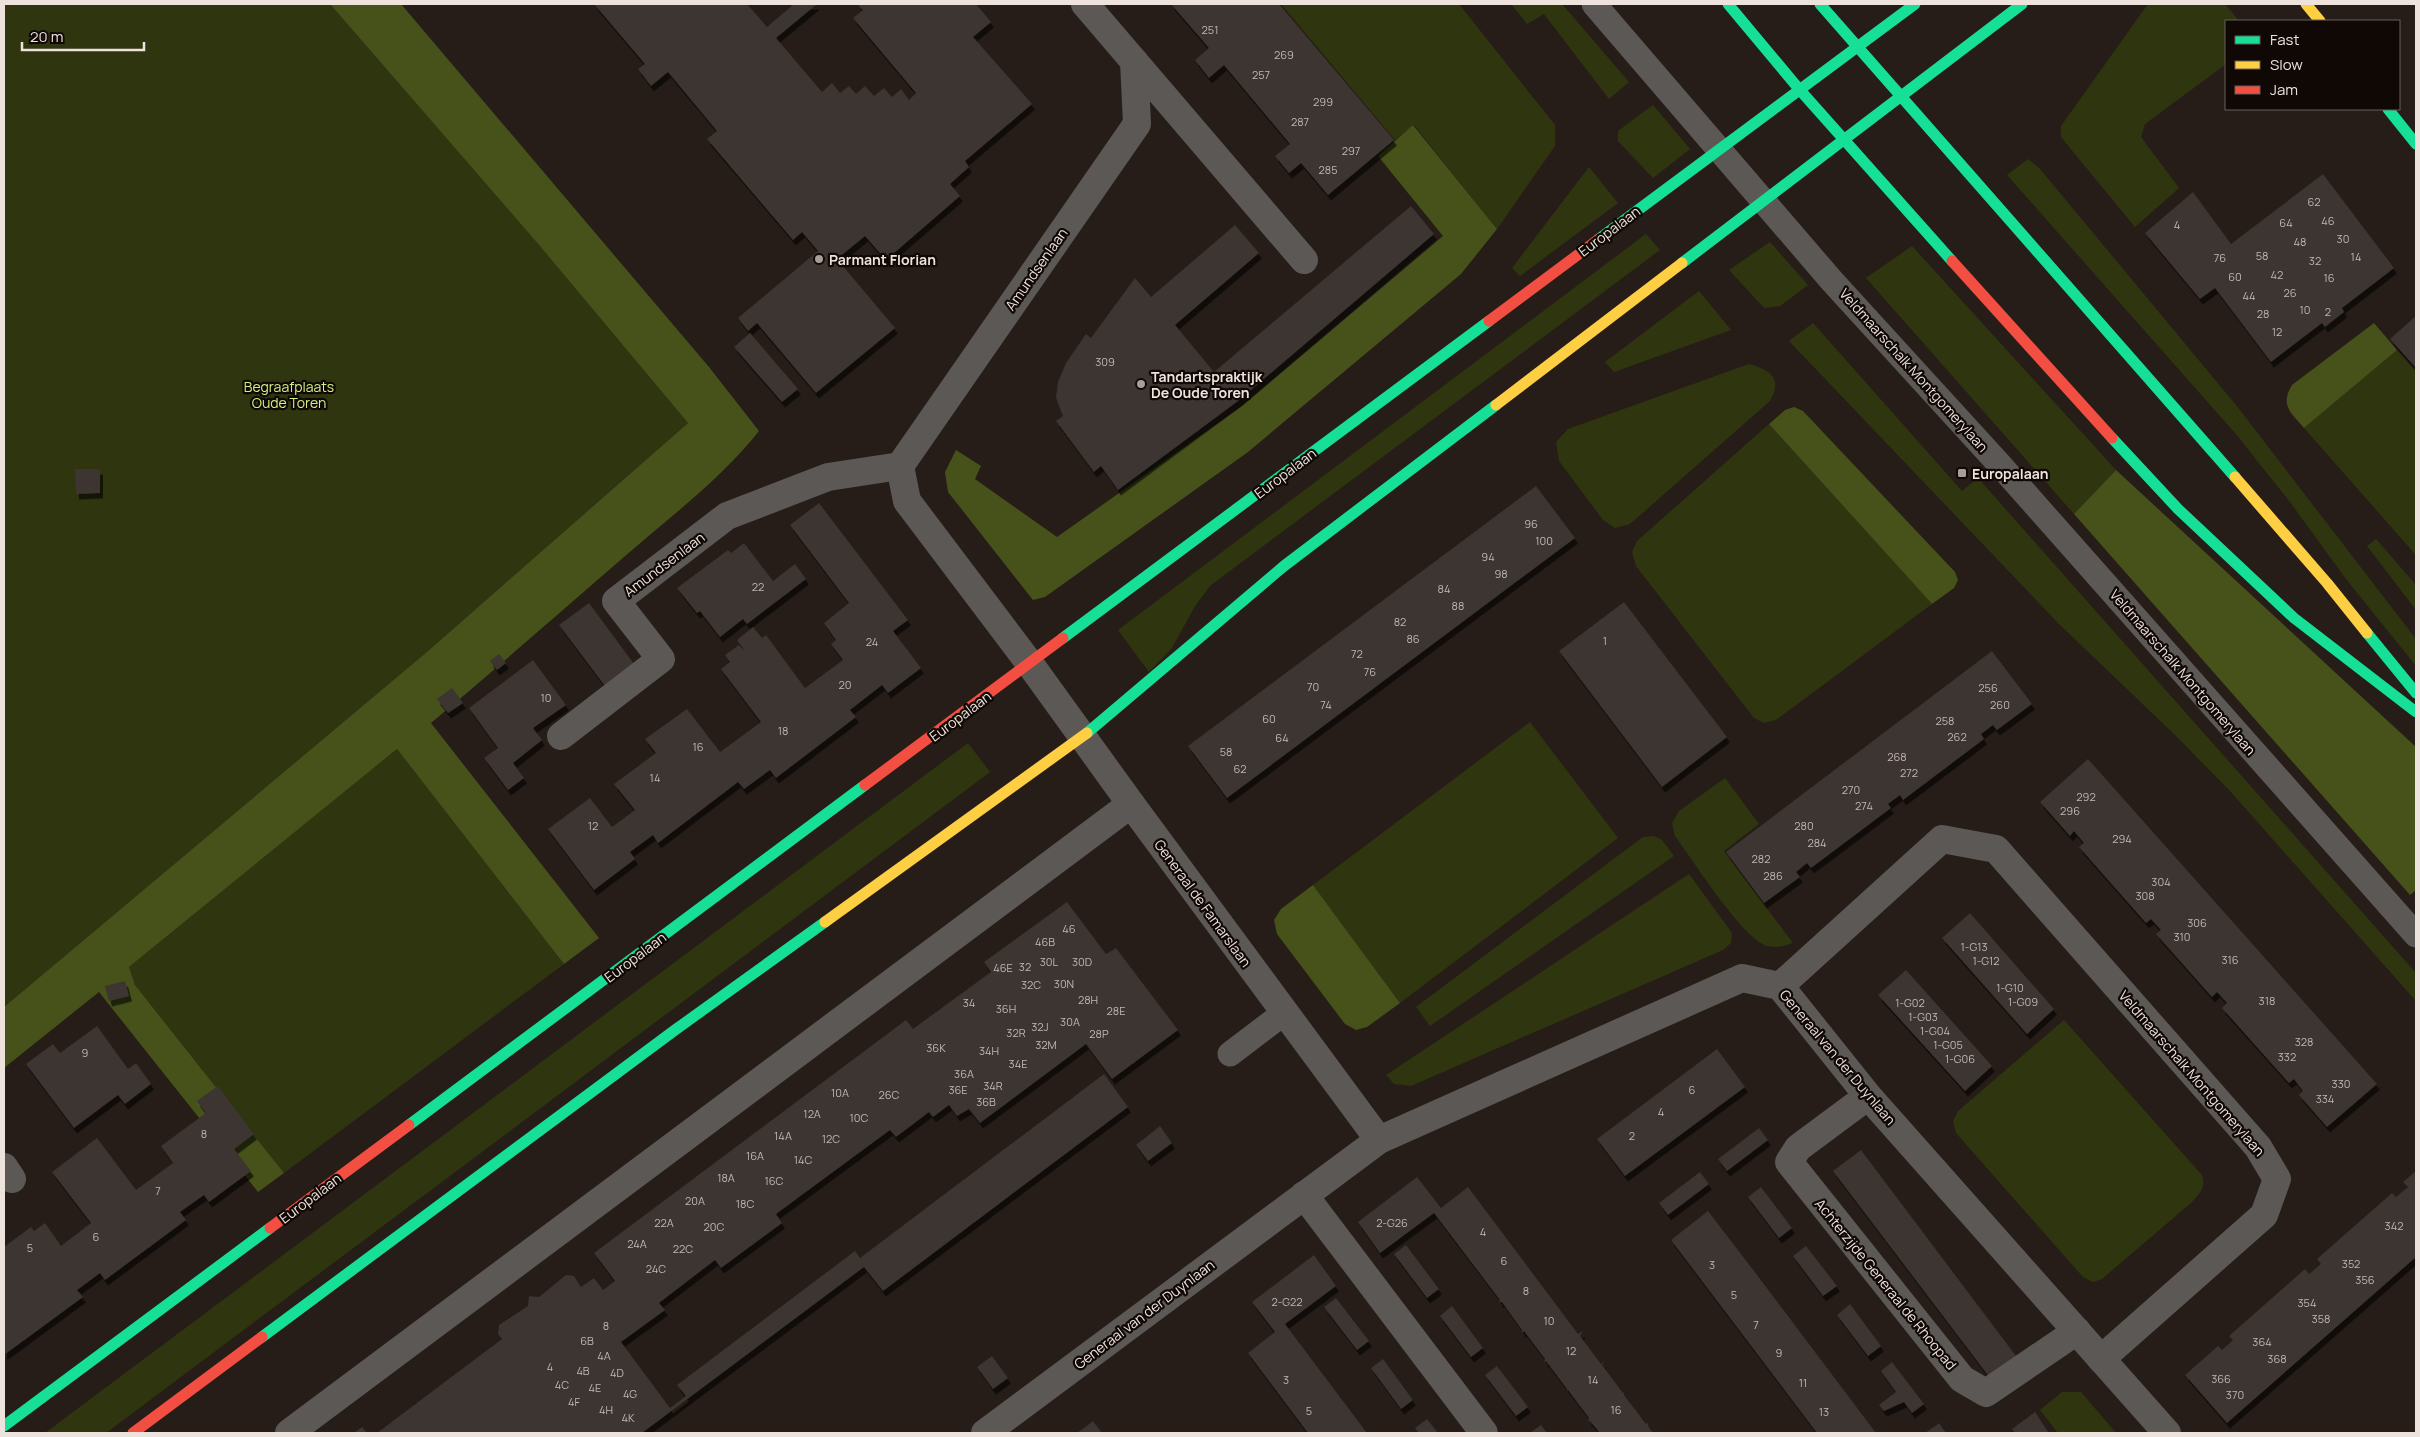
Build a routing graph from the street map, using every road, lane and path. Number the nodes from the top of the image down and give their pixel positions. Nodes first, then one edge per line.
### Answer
1 (1085, 4) edge
2 (1594, 4) edge
3 (1728, 4) edge
4 (1820, 4) edge
5 (1915, 4) edge
6 (2022, 4) edge
7 (2306, 4) edge
8 (2319, 20) edge
9 (1857, 46) junction
10 (1134, 61) junction
11 (1799, 89) junction
12 (1901, 96) junction
13 (2389, 110) edge
14 (1844, 139) junction
15 (2416, 144) edge
16 (1720, 148) junction
17 (1764, 200) junction
18 (1304, 260) dead end
19 (900, 466) junction
20 (1030, 664) junction
21 (2416, 693) edge
22 (2416, 712) edge
23 (561, 736) dead end
24 (1082, 737) junction
25 (1131, 804) junction
26 (2416, 936) edge
27 (1780, 986) junction
28 (1284, 1013) junction
29 (1230, 1054) dead end
30 (1868, 1096) junction
31 (1379, 1140) junction
32 (1304, 1195) junction
33 (2077, 1331) junction
34 (2101, 1359) junction
35 (4, 1426) edge
36 (133, 1433) edge
37 (288, 1433) edge
38 (985, 1433) edge
39 (1484, 1433) edge
40 (2167, 1433) edge

1 - 10 street
2 - 16 lane, Veldmaarschalk Montgomerylaan
3 - 11 main road
4 - 9 main road
5 - 9 main road, Europalaan
6 - 12 main road
7 - 8 main road
9 - 11 main road, Europalaan
9 - 12 main road
10 - 18 street
10 - 19 street, Amundsenlaan
11 - 14 main road
11 - 16 main road, Europalaan
12 - 14 main road
12 - 21 main road
13 - 15 main road
14 - 17 main road
14 - 22 main road
16 - 17 lane, Veldmaarschalk Montgomerylaan
16 - 20 main road, Europalaan
17 - 24 main road
17 - 26 lane, Veldmaarschalk Montgomerylaan
19 - 20 street
19 - 23 street, Amundsenlaan
20 - 24 street, Generaal de Famarslaan
20 - 35 main road, Europalaan
24 - 25 street, Generaal de Famarslaan
24 - 36 main road
25 - 28 street, Generaal de Famarslaan
25 - 37 street
27 - 30 street, Generaal van der Duynlaan
27 - 31 street, Generaal van der Duynlaan
27 - 34 street, Veldmaarschalk Montgomerylaan
28 - 29 lane
28 - 31 street, Generaal de Famarslaan
30 - 33 street, Generaal van der Duynlaan
30 - 33 street, Achterzijde Generaal de Rhoopad
31 - 32 street, Generaal van der Duynlaan
32 - 38 street, Generaal van der Duynlaan
32 - 39 street
33 - 34 street, Generaal van der Duynlaan
34 - 40 street, Generaal van der Duynlaan

